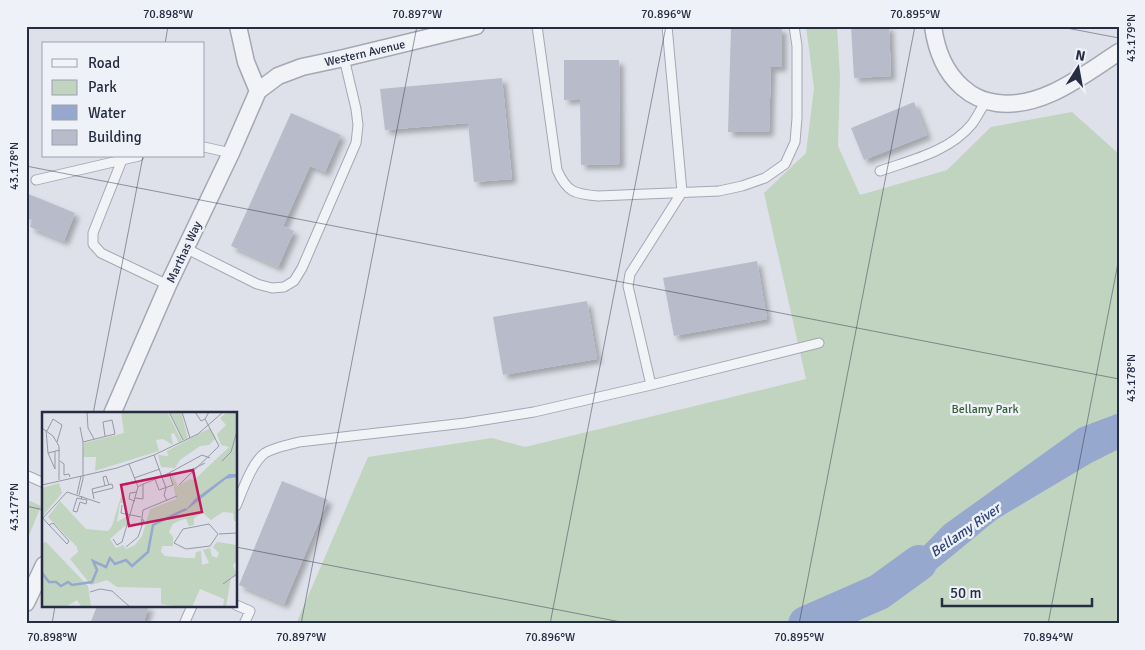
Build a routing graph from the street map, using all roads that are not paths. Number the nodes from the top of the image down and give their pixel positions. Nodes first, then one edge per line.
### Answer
1 (238, 26) edge
2 (537, 26) edge
3 (667, 26) edge
4 (794, 26) edge
5 (933, 26) edge
6 (472, 27) edge
7 (1119, 52) edge
8 (344, 58) junction
9 (258, 91) junction
10 (986, 101) junction
11 (205, 147) edge
12 (231, 152) junction
13 (130, 158) edge
14 (122, 160) junction
15 (880, 171) dead end
16 (36, 180) dead end
17 (682, 192) junction
18 (185, 248) junction
19 (168, 284) junction
20 (818, 343) dead end
21 (652, 385) junction
22 (113, 412) edge
23 (26, 475) edge
24 (42, 482) edge
25 (238, 501) edge
26 (42, 569) edge
27 (26, 603) edge
28 (238, 606) edge
29 (191, 608) edge
30 (184, 624) edge
31 (244, 624) edge

1 - 9 street
2 - 17 lane
3 - 17 lane
4 - 17 lane
5 - 10 street
6 - 8 street, Western Avenue
7 - 10 street
8 - 9 street, Western Avenue
8 - 18 lane
9 - 12 street, Marthas Way
10 - 15 lane
11 - 12 lane
12 - 18 street, Marthas Way
13 - 14 lane
14 - 16 lane
14 - 19 lane
17 - 21 lane
18 - 19 street, Marthas Way
19 - 22 street, Marthas Way
20 - 21 lane
21 - 25 lane
23 - 24 lane
26 - 27 street
28 - 31 lane
29 - 30 lane

